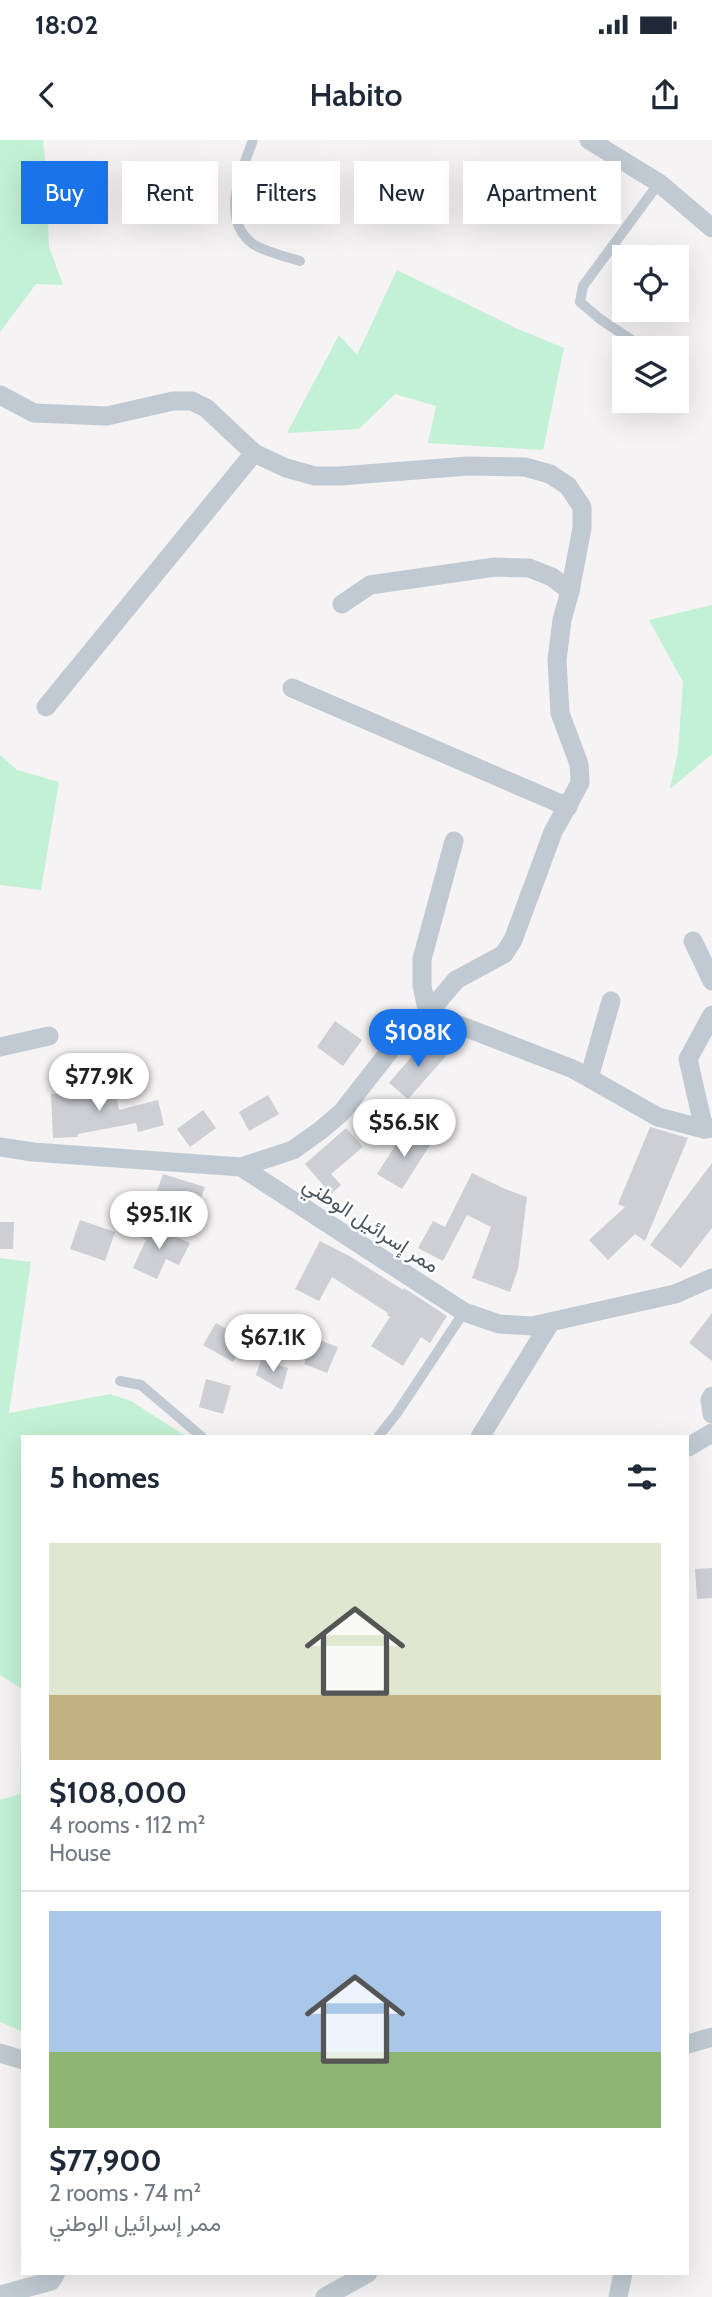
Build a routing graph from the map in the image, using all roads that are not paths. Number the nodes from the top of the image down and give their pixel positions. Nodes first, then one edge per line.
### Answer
1 (253, 140) edge
2 (589, 140) edge
3 (659, 183) junction
4 (712, 228) edge
5 (300, 261) dead end
6 (626, 336) edge
7 (0, 395) edge
8 (254, 453) junction
9 (570, 591) junction
10 (342, 604) dead end
11 (292, 688) dead end
12 (46, 707) dead end
13 (568, 807) junction
14 (454, 841) dead end
15 (694, 942) dead end
16 (712, 981) edge
17 (611, 1001) dead end
18 (428, 1013) junction
19 (712, 1015) edge
20 (49, 1036) dead end
21 (0, 1047) edge
22 (589, 1078) junction
23 (708, 1129) edge
24 (0, 1147) edge
25 (241, 1167) junction
26 (709, 1286) edge
27 (464, 1312) junction
28 (550, 1323) junction
29 (120, 1381) dead end
30 (712, 1396) edge
31 (712, 1414) edge
32 (712, 1433) edge
33 (200, 1435) edge
34 (380, 1435) edge
35 (481, 1435) edge
36 (689, 1446) edge
37 (712, 2036) edge
38 (689, 2044) edge
39 (0, 2053) edge
40 (21, 2059) edge
41 (364, 2275) edge
42 (622, 2275) edge
43 (55, 2284) edge
44 (0, 2295) edge
45 (325, 2297) edge
46 (618, 2297) edge

1 - 5 lane
2 - 3 street
3 - 4 street
3 - 6 lane
7 - 8 street
8 - 9 street
8 - 12 street
9 - 10 street
9 - 13 street
11 - 13 street
13 - 18 street
14 - 18 street
15 - 16 street
17 - 22 street
18 - 22 street
18 - 25 street
19 - 23 street
20 - 21 street
22 - 23 street
24 - 25 street, ممر إسرائيل الوطني
25 - 27 street, ممر إسرائيل الوطني
26 - 28 street, ممر إسرائيل الوطني
27 - 28 street, ممر إسرائيل الوطني
27 - 34 lane
28 - 35 street
29 - 33 lane
30 - 31 street
32 - 36 street
37 - 38 street
39 - 40 street
41 - 45 street
42 - 46 street
43 - 44 street

